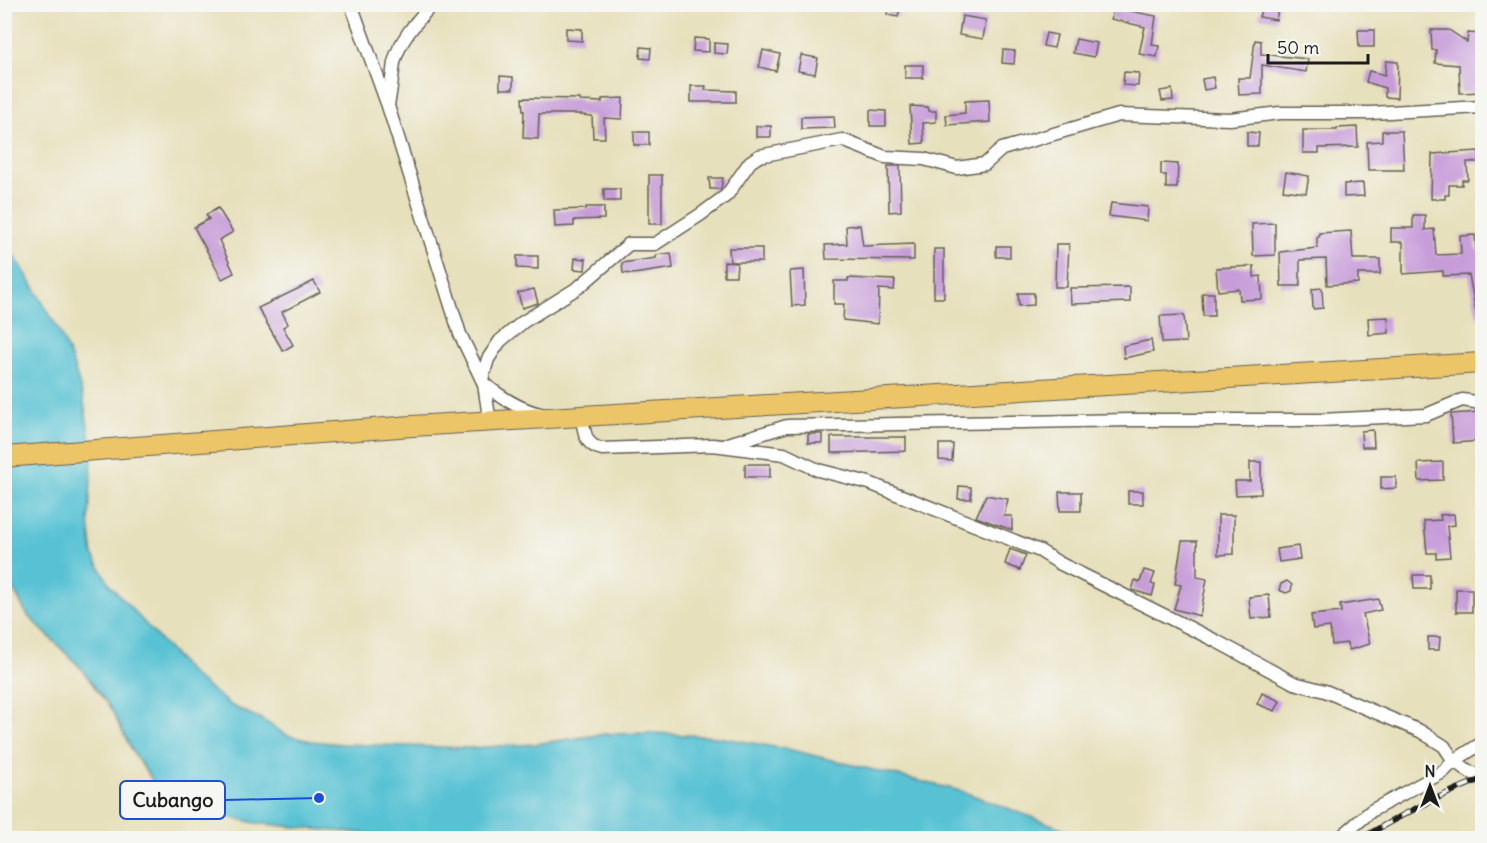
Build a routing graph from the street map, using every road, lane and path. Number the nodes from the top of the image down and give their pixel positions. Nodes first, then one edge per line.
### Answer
1 (351, 4) edge
2 (432, 4) edge
3 (388, 106) junction
4 (1482, 107) edge
5 (1482, 363) edge
6 (483, 382) junction
7 (1482, 403) edge
8 (572, 417) junction
9 (490, 423) junction
10 (724, 446) junction
11 (4, 457) edge
12 (1482, 743) edge
13 (1454, 761) junction
14 (1482, 776) edge
15 (1340, 838) edge

1 - 3 street
2 - 3 street
3 - 6 street
4 - 6 street
5 - 8 main road
6 - 8 street
6 - 9 street
7 - 10 street
8 - 9 main road
8 - 10 street
9 - 11 main road
10 - 13 street
12 - 13 street
13 - 14 street
13 - 15 street

